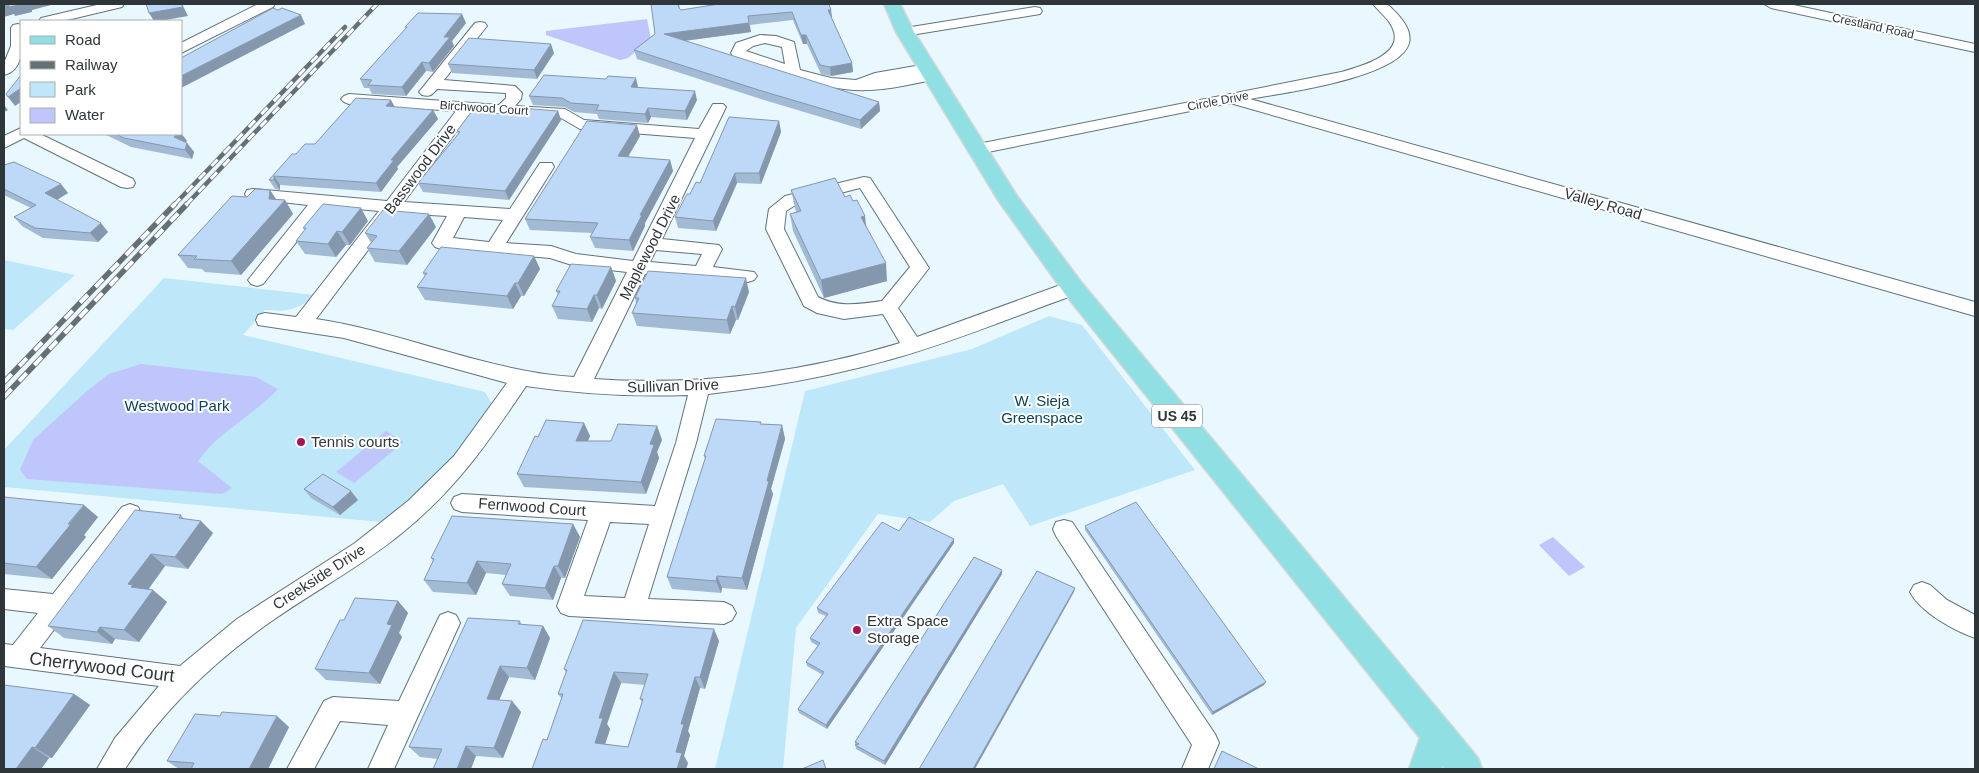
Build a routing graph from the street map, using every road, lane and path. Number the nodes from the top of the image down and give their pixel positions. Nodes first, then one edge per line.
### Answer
1 (117, 4) edge
2 (268, 4) edge
3 (892, 4) edge
4 (1380, 4) edge
5 (1771, 4) edge
6 (1035, 11) dead end
7 (50, 20) edge
8 (480, 26) dead end
9 (14, 29) edge
10 (905, 32) junction
11 (182, 47) edge
12 (1975, 48) edge
13 (4, 71) edge
14 (793, 71) dead end
15 (929, 72) junction
16 (433, 84) junction
17 (349, 99) dead end
18 (1231, 99) junction
19 (418, 104) junction
20 (718, 107) dead end
21 (466, 108) junction
22 (503, 109) junction
23 (705, 134) junction
24 (20, 135) edge
25 (30, 135) edge
26 (4, 143) edge
27 (978, 149) junction
28 (546, 166) dead end
29 (127, 182) dead end
30 (254, 194) edge
31 (321, 200) junction
32 (392, 207) junction
33 (459, 211) junction
34 (514, 215) junction
35 (652, 244) junction
36 (494, 248) junction
37 (641, 266) junction
38 (702, 272) junction
39 (748, 276) dead end
40 (257, 280) dead end
41 (1074, 288) junction
42 (888, 307) junction
43 (1975, 309) edge
44 (265, 320) dead end
45 (301, 324) junction
46 (912, 346) junction
47 (521, 378) junction
48 (580, 386) junction
49 (700, 386) junction
50 (462, 503) dead end
51 (602, 512) junction
52 (130, 513) edge
53 (663, 516) junction
54 (1064, 529) dead end
55 (1922, 592) dead end
56 (6, 602) edge
57 (59, 605) junction
58 (632, 609) junction
59 (724, 613) dead end
60 (448, 623) dead end
61 (1975, 627) edge
62 (11, 656) edge
63 (186, 678) junction
64 (406, 714) junction
65 (1438, 734) junction
66 (110, 769) edge
67 (300, 769) edge
68 (381, 769) edge
69 (1195, 769) edge
70 (1425, 769) edge
71 (1466, 769) edge

1 - 7 street
2 - 11 street
3 - 10 main road, US 45
4 - 18 street, Circle Drive
5 - 12 street, Crestland Road
6 - 10 street
8 - 16 street
9 - 13 street
10 - 15 main road, US 45
14 - 15 street
15 - 27 main road, US 45
16 - 19 street
16 - 22 street
17 - 19 street, Birchwood Court
18 - 27 street, Circle Drive
18 - 43 street, Valley Road
19 - 21 street, Birchwood Court
20 - 23 street, Maplewood Drive
21 - 22 street, Birchwood Court
21 - 32 street, Basswood Drive
22 - 23 street, Birchwood Court
23 - 35 street, Maplewood Drive
24 - 26 street
25 - 29 street
27 - 41 main road, US 45
28 - 34 street
30 - 31 street
31 - 32 street
31 - 40 street
32 - 33 street
32 - 45 street, Basswood Drive
33 - 34 street
33 - 36 street
34 - 36 street
35 - 37 street, Maplewood Drive
35 - 38 street
36 - 37 street
37 - 38 street
37 - 48 street, Maplewood Drive
38 - 39 street
41 - 46 street, Sullivan Drive
41 - 65 main road, US 45
42 - 42 street
42 - 46 street
44 - 45 street, Sullivan Drive
45 - 47 street, Sullivan Drive
46 - 49 street, Sullivan Drive
47 - 48 street, Sullivan Drive
47 - 63 street, Creekside Drive
48 - 49 street, Sullivan Drive
49 - 53 street
50 - 51 street, Fernwood Court
51 - 53 street, Fernwood Court
51 - 58 street, Fernwood Court
52 - 57 street, Cherrywood Court
53 - 58 street
54 - 69 street
55 - 61 street
56 - 57 street
57 - 62 street, Cherrywood Court
58 - 59 street, Fernwood Court
60 - 64 street
62 - 63 street, Cherrywood Court
63 - 66 street, Creekside Drive
64 - 67 street
64 - 68 street
65 - 70 main road
65 - 71 main road, US 45

